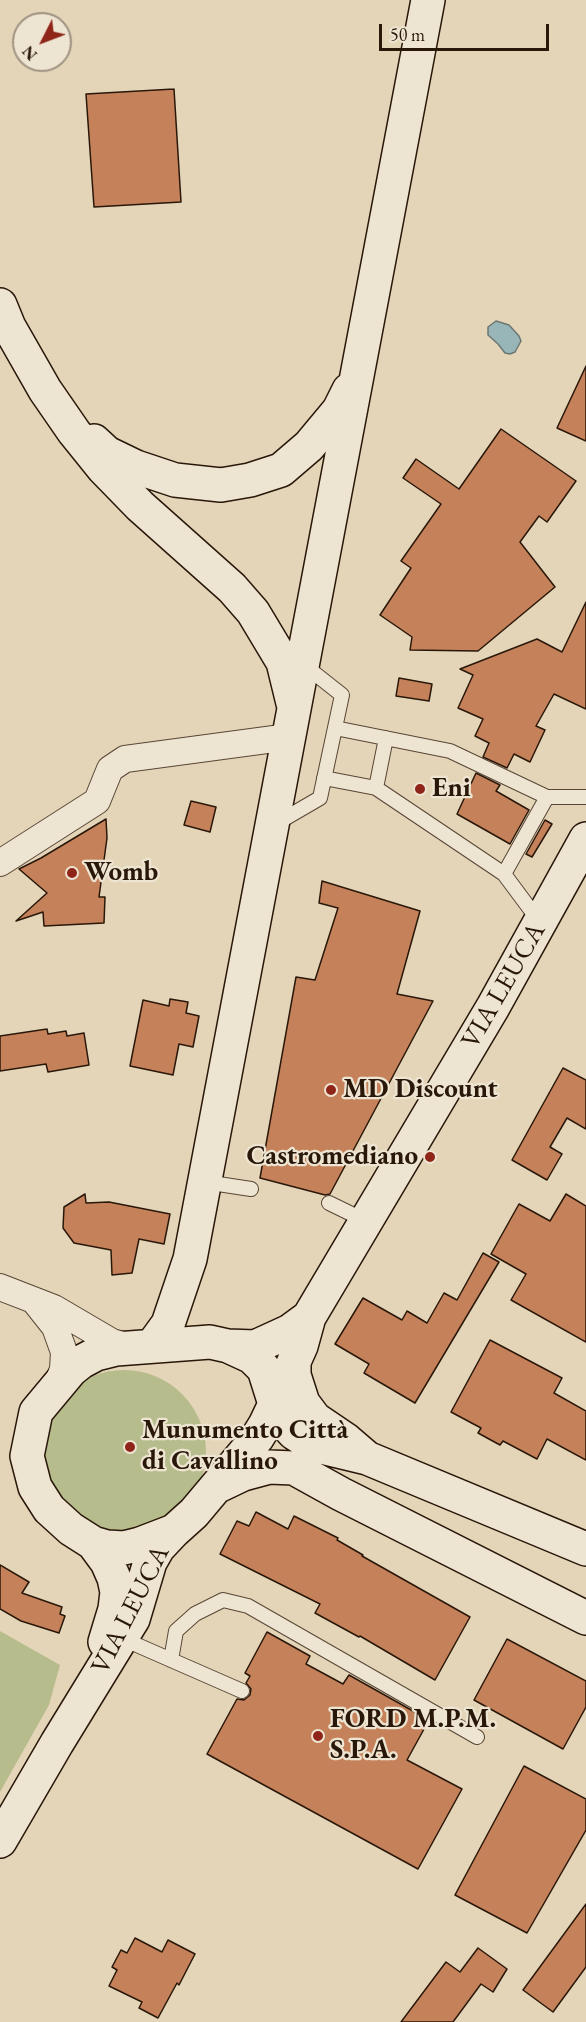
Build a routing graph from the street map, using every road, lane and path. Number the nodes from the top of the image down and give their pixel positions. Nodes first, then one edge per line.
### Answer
1 (428, 0) edge
2 (0, 305) edge
3 (359, 369) junction
4 (45, 390) junction
5 (304, 665) junction
6 (292, 722) junction
7 (335, 728) junction
8 (386, 738) junction
9 (324, 778) junction
10 (376, 788) junction
11 (546, 797) junction
12 (586, 797) edge
13 (273, 825) junction
14 (586, 839) edge
15 (0, 862) edge
16 (504, 874) junction
17 (540, 922) junction
18 (205, 1182) junction
19 (251, 1190) dead end
20 (329, 1203) dead end
21 (366, 1221) junction
22 (190, 1259) junction
23 (0, 1287) edge
24 (34, 1300) junction
25 (309, 1317) junction
26 (219, 1344) junction
27 (140, 1347) junction
28 (294, 1361) junction
29 (56, 1388) junction
30 (275, 1404) junction
31 (367, 1458) junction
32 (213, 1489) junction
33 (174, 1531) junction
34 (93, 1543) junction
35 (586, 1549) edge
36 (586, 1618) edge
37 (120, 1638) junction
38 (171, 1660) junction
39 (90, 1690) junction
40 (242, 1691) dead end
41 (477, 1737) dead end
42 (0, 1841) edge

1 - 3 main road
2 - 4 main road
3 - 4 main road
3 - 5 main road
4 - 6 main road
5 - 6 main road
5 - 7 lane
6 - 13 main road
6 - 15 street
7 - 8 lane
7 - 9 lane
8 - 10 lane
8 - 11 lane
9 - 10 lane
9 - 13 lane
10 - 16 lane
11 - 12 lane
11 - 16 lane
13 - 18 main road
14 - 17 main road, VIA LEUCA
16 - 17 lane
17 - 21 main road, VIA LEUCA
18 - 19 lane
18 - 22 main road
20 - 21 lane
21 - 25 main road, VIA LEUCA
22 - 26 main road
22 - 27 main road
23 - 24 street
24 - 27 street
24 - 29 street
25 - 26 main road, VIA LEUCA
25 - 28 main road, VIA LEUCA
26 - 27 main road, VIA LEUCA
26 - 30 main road
27 - 29 main road, VIA LEUCA
28 - 30 main road, VIA LEUCA
28 - 31 main road
29 - 34 main road, VIA LEUCA
30 - 31 main road
30 - 32 main road, VIA LEUCA
31 - 35 main road
32 - 33 main road, VIA LEUCA
32 - 36 main road
33 - 34 main road
33 - 37 main road, VIA LEUCA
34 - 39 main road, VIA LEUCA
37 - 38 lane
37 - 39 main road, VIA LEUCA
38 - 40 lane
38 - 41 lane
39 - 42 main road, VIA LEUCA

